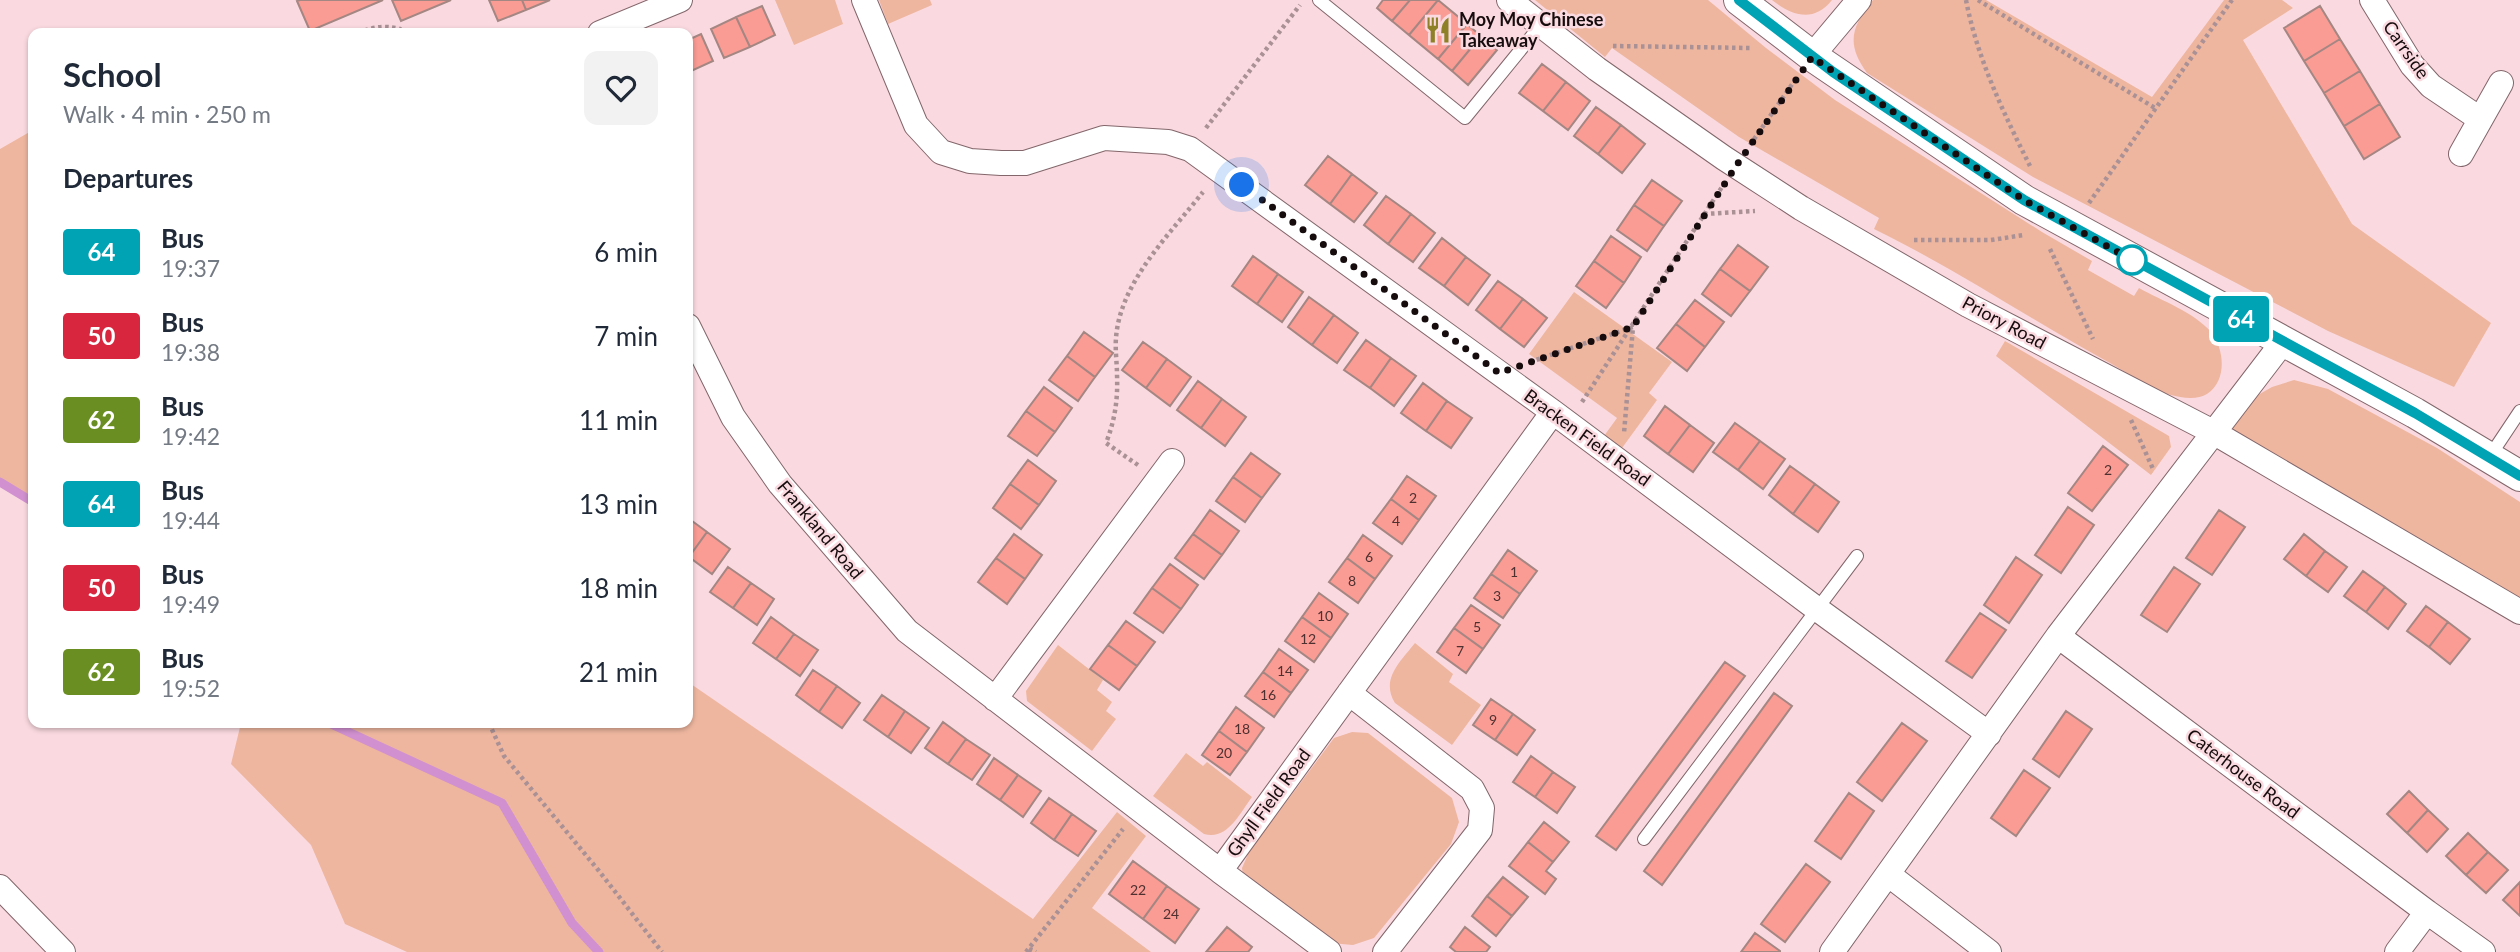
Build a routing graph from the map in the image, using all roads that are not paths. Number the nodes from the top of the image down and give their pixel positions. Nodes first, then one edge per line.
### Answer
1 (680, 0) edge
2 (864, 0) edge
3 (1319, 0) edge
4 (1509, 0) edge
5 (1739, 0) edge
6 (1859, 0) edge
7 (2372, 0) edge
8 (1540, 26) junction
9 (612, 28) edge
10 (1812, 57) junction
11 (2501, 83) dead end
12 (2480, 118) junction
13 (2461, 154) dead end
14 (693, 336) edge
15 (2283, 342) junction
16 (2520, 411) edge
17 (1560, 418) junction
18 (2213, 432) junction
19 (2490, 456) junction
20 (1165, 470) road end
21 (2520, 476) edge
22 (1857, 556) dead end
23 (1817, 610) junction
24 (2520, 612) edge
25 (2059, 635) junction
26 (1349, 693) junction
27 (995, 699) junction
28 (1989, 734) junction
29 (1644, 839) dead end
30 (1220, 871) junction
31 (1889, 875) junction
32 (0, 887) edge
33 (2427, 912) junction
34 (63, 952) edge
35 (1329, 952) edge
36 (1385, 952) edge
37 (1832, 952) edge
38 (1989, 952) edge
39 (2397, 952) edge
40 (2483, 952) edge

1 - 9 street
2 - 17 street, Bracken Field Road
3 - 8 lane
4 - 8 street, Priory Road
5 - 10 street
6 - 10 street
7 - 12 street, Carrside
8 - 18 street, Priory Road
10 - 15 street
11 - 12 street
12 - 13 street
14 - 27 street, Frankland Road
15 - 18 street
15 - 19 street
16 - 19 lane
17 - 23 street, Bracken Field Road
17 - 26 street, Ghyll Field Road
18 - 24 street, Priory Road
18 - 25 street
19 - 21 street
20 - 27 street
22 - 23 lane
23 - 28 street, Bracken Field Road
23 - 29 lane
25 - 28 street
25 - 33 street, Caterhouse Road
26 - 30 street, Ghyll Field Road
26 - 36 street
27 - 30 street, Frankland Road
28 - 31 street
30 - 35 street, Ghyll Field Road
31 - 37 street
31 - 38 street
32 - 34 street
33 - 39 street
33 - 40 street, Caterhouse Road

